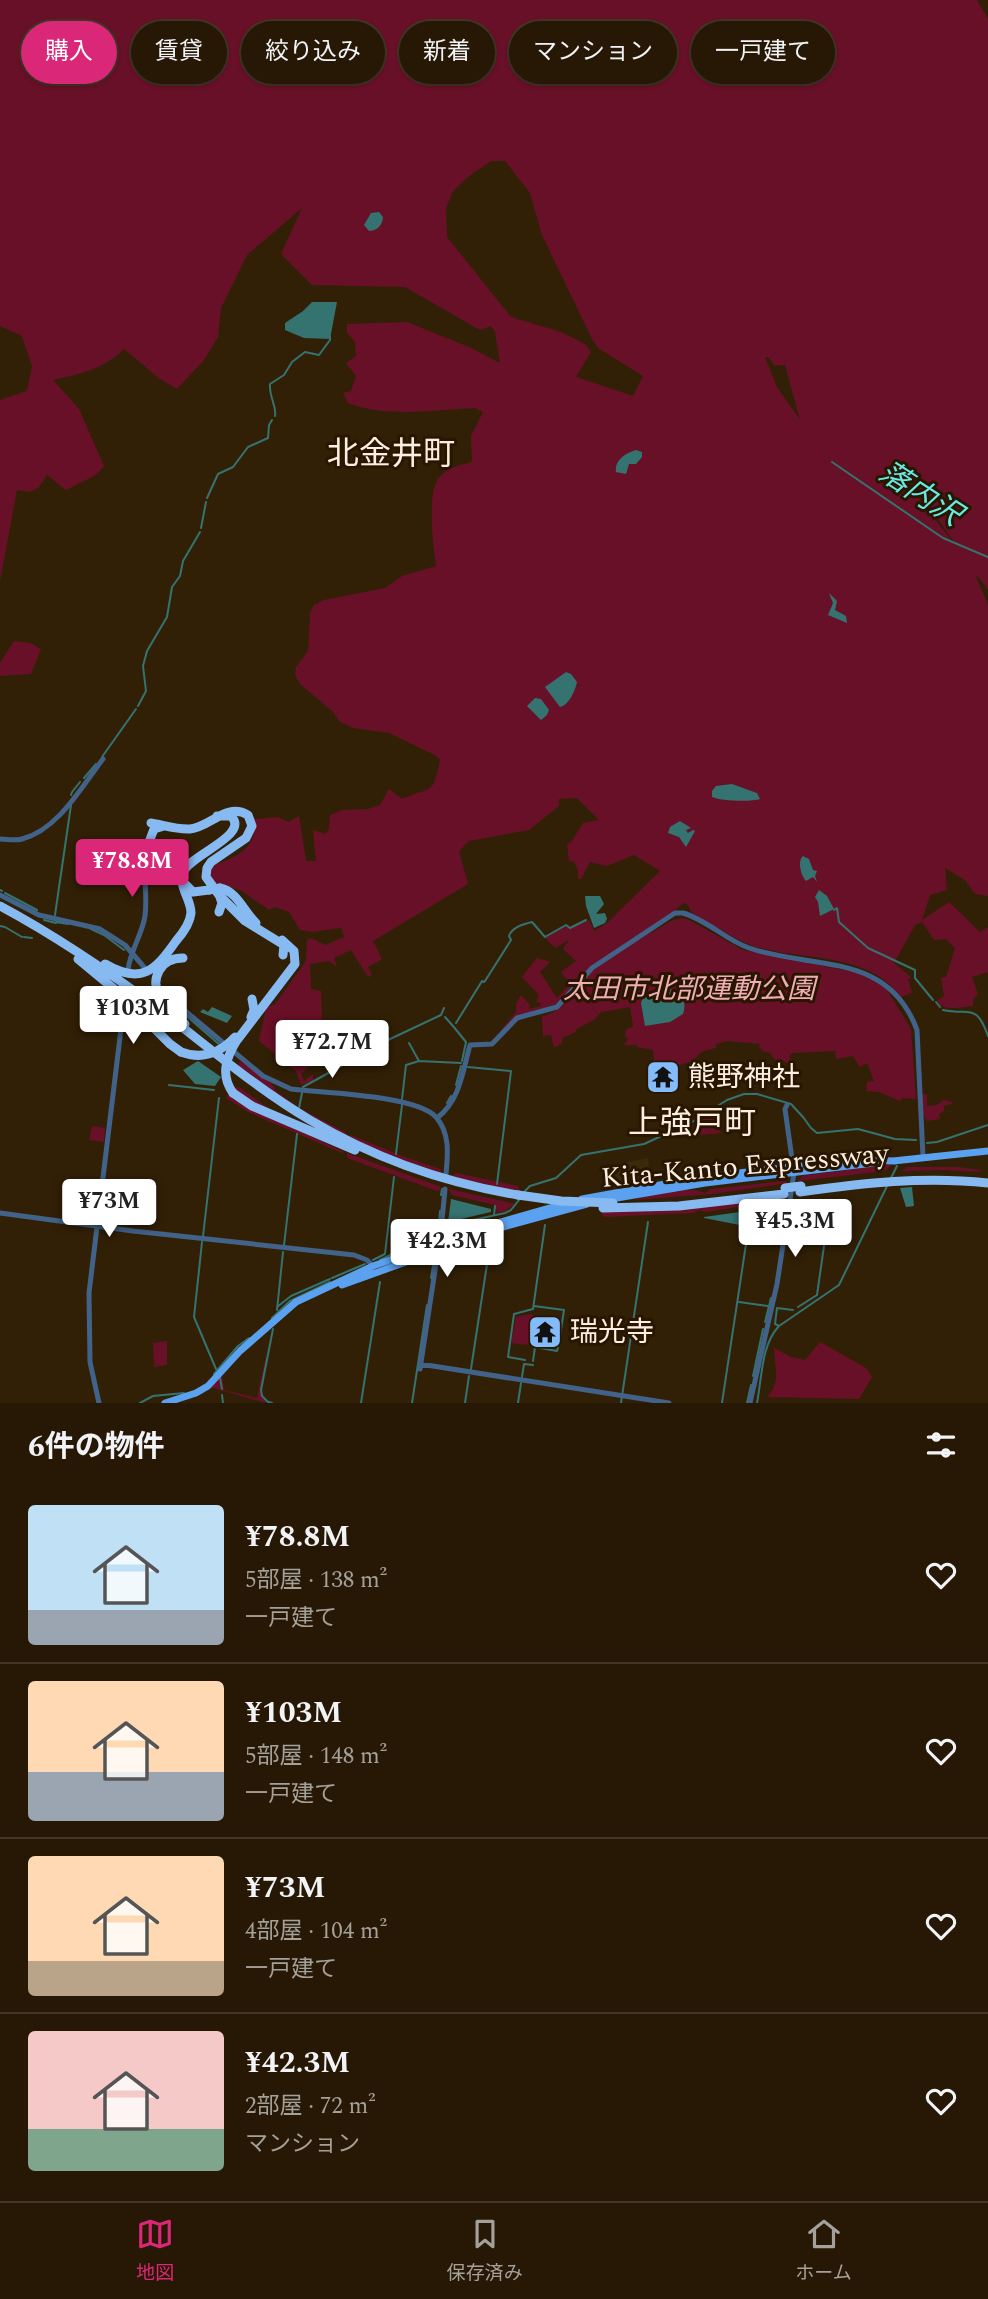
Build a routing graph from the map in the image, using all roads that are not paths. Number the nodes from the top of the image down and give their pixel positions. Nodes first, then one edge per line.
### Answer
1 (103, 759) dead end
2 (217, 816) junction
3 (151, 822) joint
4 (166, 826) junction
5 (0, 839) edge
6 (146, 850) junction
7 (183, 874) junction
8 (220, 891) junction
9 (0, 895) edge
10 (0, 906) edge
11 (0, 912) edge
12 (219, 912) dead end
13 (47, 933) junction
14 (132, 952) junction
15 (283, 955) dead end
16 (183, 958) dead end
17 (78, 959) junction
18 (144, 967) dead end
19 (128, 971) dead end
20 (165, 994) dead end
21 (252, 999) dead end
22 (124, 1004) dead end
23 (236, 1038) junction
24 (230, 1066) junction
25 (787, 1105) dead end
26 (437, 1118) junction
27 (356, 1151) junction
28 (988, 1151) edge
29 (923, 1157) junction
30 (794, 1170) junction
31 (446, 1174) dead end
32 (901, 1177) junction
33 (988, 1177) edge
34 (988, 1183) edge
35 (445, 1189) dead end
36 (785, 1191) junction
37 (517, 1198) junction
38 (0, 1213) edge
39 (97, 1226) junction
40 (439, 1247) junction
41 (373, 1266) junction
42 (393, 1266) junction
43 (370, 1275) junction
44 (315, 1294) junction
45 (99, 1403) edge
46 (165, 1403) edge
47 (669, 1403) edge
48 (750, 1403) edge

1 - 5 street
2 - 4 highway
2 - 7 highway
2 - 8 highway
3 - 4 highway
3 - 6 street
4 - 6 highway
6 - 14 street
7 - 8 highway, bridge
7 - 13 highway
8 - 12 highway
8 - 15 highway
8 - 23 highway
9 - 14 street
10 - 13 highway, Kita-Kanto Expressway
11 - 17 highway, Kita-Kanto Expressway
13 - 24 highway, Kita-Kanto Expressway
14 - 18 street
14 - 19 street
16 - 24 highway
17 - 23 highway, bridge
17 - 27 highway, Kita-Kanto Expressway
20 - 26 street
21 - 23 highway
22 - 39 street
23 - 27 highway, bridge
24 - 37 highway, Kita-Kanto Expressway
25 - 30 street
26 - 29 street
26 - 31 street
27 - 37 highway, Kita-Kanto Expressway
28 - 29 main road
29 - 30 main road
30 - 40 main road
30 - 48 street
32 - 33 highway, Kita-Kanto Expressway
32 - 34 highway, Kita-Kanto Expressway
32 - 36 highway, Kita-Kanto Expressway, bridge
35 - 40 street
36 - 37 highway, Kita-Kanto Expressway, bridge
36 - 37 highway, Kita-Kanto Expressway, bridge
38 - 39 street
39 - 41 street
39 - 45 street
40 - 41 main road
40 - 42 main road
40 - 47 street
41 - 42 main road
41 - 43 main road
41 - 44 main road
42 - 43 main road
43 - 44 main road
44 - 46 main road

